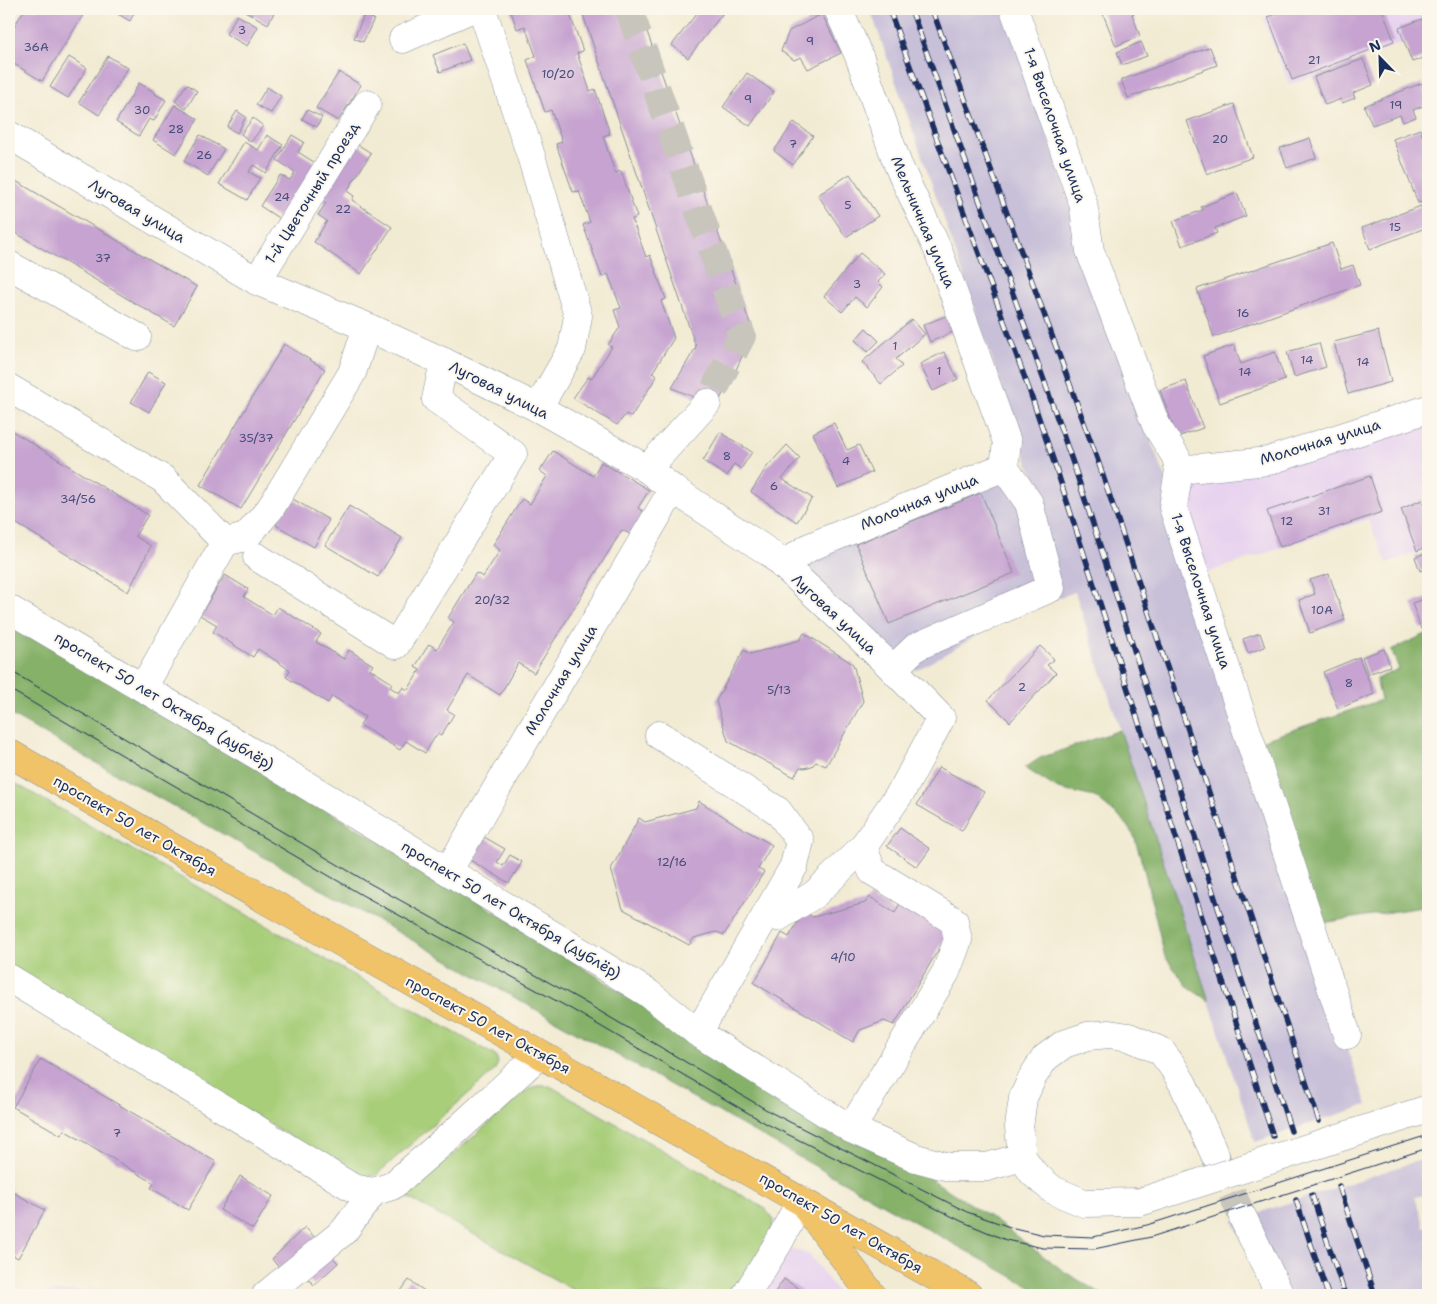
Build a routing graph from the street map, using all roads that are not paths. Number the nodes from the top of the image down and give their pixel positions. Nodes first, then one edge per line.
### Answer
1 (472, 9) edge
2 (482, 9) edge
3 (838, 9) edge
4 (1014, 9) edge
5 (403, 39) dead end
6 (367, 104) dead end
7 (9, 135) edge
8 (9, 265) edge
9 (257, 281) junction
10 (367, 327) junction
11 (137, 337) dead end
12 (444, 362) junction
13 (9, 388) edge
14 (707, 403) tunnel mouth
15 (538, 408) junction
16 (1428, 409) edge
17 (1004, 467) junction
18 (647, 469) junction
19 (1179, 470) junction
20 (673, 489) junction
21 (226, 542) junction
22 (257, 557) dead end
23 (782, 565) junction
24 (9, 609) edge
25 (893, 669) junction
26 (143, 688) junction
27 (659, 736) dead end
28 (9, 753) edge
29 (863, 847) junction
30 (448, 871) junction
31 (767, 913) junction
32 (9, 978) edge
33 (698, 1033) junction
34 (1348, 1035) dead end
35 (540, 1055) junction
36 (1428, 1109) edge
37 (851, 1129) junction
38 (1215, 1155) tunnel mouth
39 (1022, 1157) junction
40 (374, 1192) junction
41 (801, 1200) junction
42 (1243, 1218) tunnel mouth
43 (266, 1295) edge
44 (746, 1295) edge
45 (872, 1295) edge
46 (968, 1295) edge
47 (1280, 1295) edge

1 - 5 street
2 - 15 street
3 - 17 street, Мельничная улица
4 - 19 street, 1-я Выселочная улица
6 - 9 street, 1-й Цветочный проезд
7 - 9 street, Луговая улица
8 - 11 street
9 - 10 street, Луговая улица
10 - 12 street, Луговая улица
10 - 21 street
12 - 15 street, Луговая улица
12 - 22 street
13 - 21 street
14 - 18 street
15 - 18 street, Луговая улица
16 - 19 street, Молочная улица
17 - 23 street, Молочная улица
17 - 25 street
18 - 20 street, Луговая улица
19 - 34 street, 1-я Выселочная улица
20 - 23 street, Луговая улица
20 - 30 street, Молочная улица
21 - 26 street
23 - 25 street, Луговая улица
24 - 26 street, проспект 50 лет Октября (дублёр)
25 - 29 street, Луговая улица
26 - 30 street, проспект 50 лет Октября (дублёр)
27 - 31 street
28 - 35 main road, проспект 50 лет Октября
29 - 31 street
29 - 37 street
30 - 33 street, проспект 50 лет Октября (дублёр)
31 - 33 street
32 - 40 street
33 - 37 street, проспект 50 лет Октября (дублёр)
35 - 40 street
35 - 41 main road, проспект 50 лет Октября
36 - 39 street, bridge
37 - 39 street, проспект 50 лет Октября (дублёр)
38 - 39 street
40 - 43 street
41 - 44 street
41 - 45 main road
41 - 46 main road, проспект 50 лет Октября
42 - 47 street

